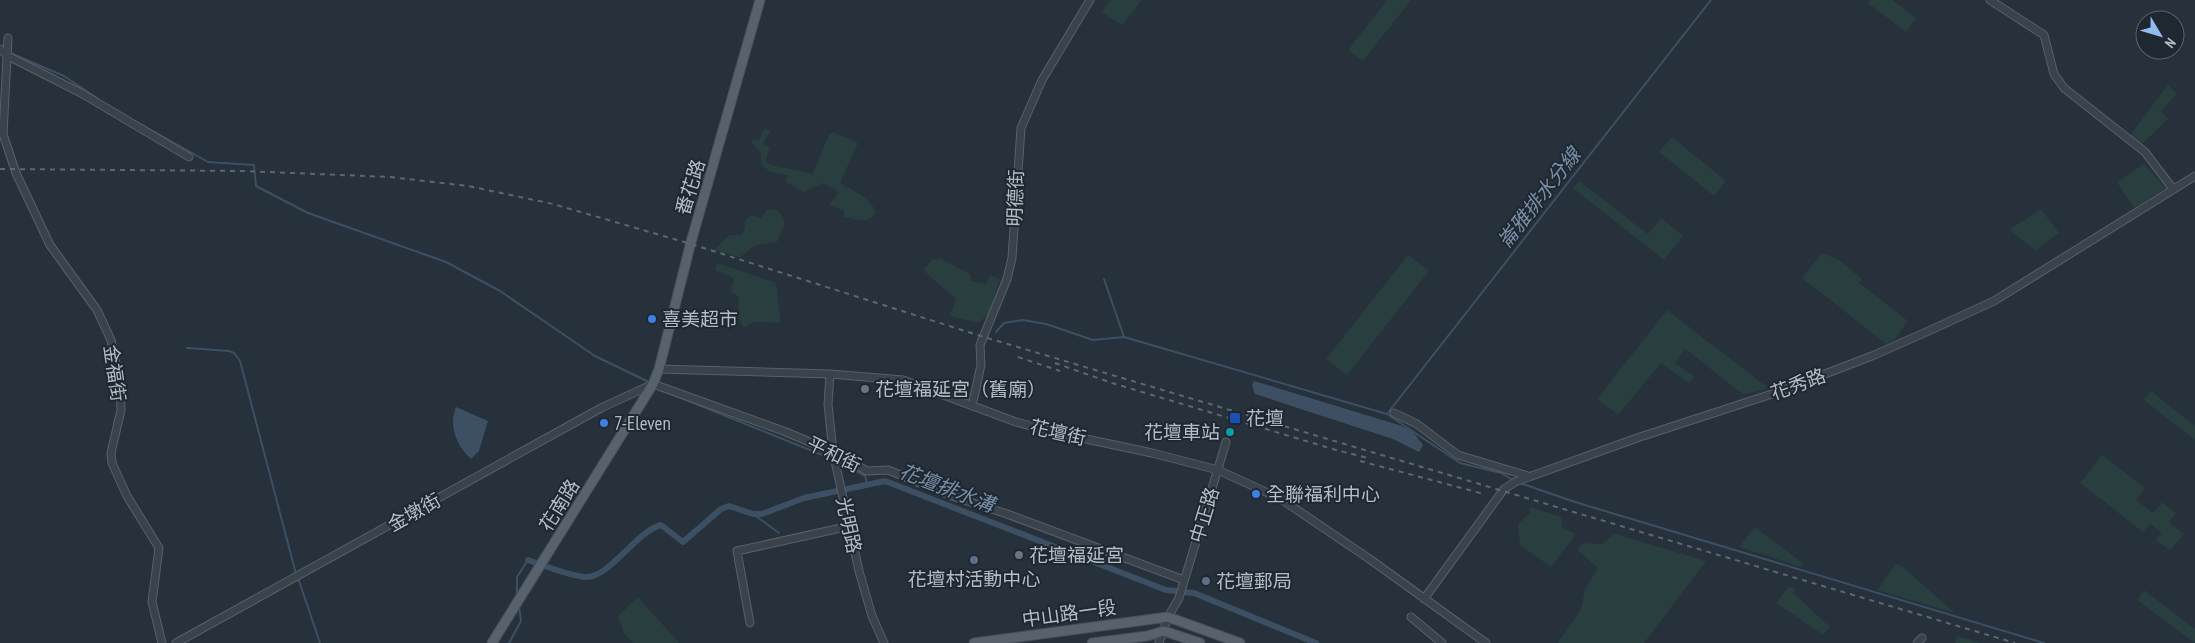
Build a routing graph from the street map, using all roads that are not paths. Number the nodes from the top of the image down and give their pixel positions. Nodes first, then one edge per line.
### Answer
1 (760, 0) edge
2 (1090, 0) edge
3 (1990, 0) edge
4 (8, 38) dead end
5 (0, 49) edge
6 (8, 56) junction
7 (189, 157) dead end
8 (2195, 176) edge
9 (2173, 189) junction
10 (659, 369) junction
11 (830, 374) junction
12 (653, 384) junction
13 (972, 406) junction
14 (1394, 413) dead end
15 (1226, 442) dead end
16 (832, 452) junction
17 (1218, 470) junction
18 (1528, 476) junction
19 (850, 526) junction
20 (1183, 584) junction
21 (1424, 599) junction
22 (1168, 617) junction
23 (1412, 617) dead end
24 (750, 622) dead end
25 (1164, 631) junction
26 (162, 643) edge
27 (176, 643) edge
28 (492, 643) edge
29 (884, 643) edge
30 (974, 643) edge
31 (1092, 643) edge
32 (1159, 643) edge
33 (1200, 643) edge
34 (1240, 643) edge
35 (1442, 643) edge
36 (1486, 643) edge

1 - 10 main road, 番花路
2 - 13 street, 明德街
3 - 9 street
4 - 6 street, 金福街
5 - 6 street
6 - 7 street
6 - 26 street, 金福街
8 - 9 street, 花秀路
9 - 18 street, 花秀路
10 - 11 street, 花壇街
10 - 12 main road, 番花路
11 - 13 street, 花壇街
11 - 16 street, 光明路
12 - 16 street, 平和街
12 - 27 street, 金墩街
12 - 28 main road, 花南路
13 - 17 street, 花壇街
14 - 18 street
15 - 17 street, 中正路
16 - 19 street, 光明路
16 - 20 street, 平和街
17 - 20 street, 中正路
17 - 21 street, 花壇街
18 - 21 street, 花秀路
19 - 24 street
19 - 29 street, 光明路
20 - 22 street, 中正路
21 - 36 street, 花壇街
22 - 25 street
22 - 30 main road, 中山路一段
22 - 34 main road
23 - 35 street
25 - 31 main road, 中山路一段
25 - 32 street
25 - 33 main road

